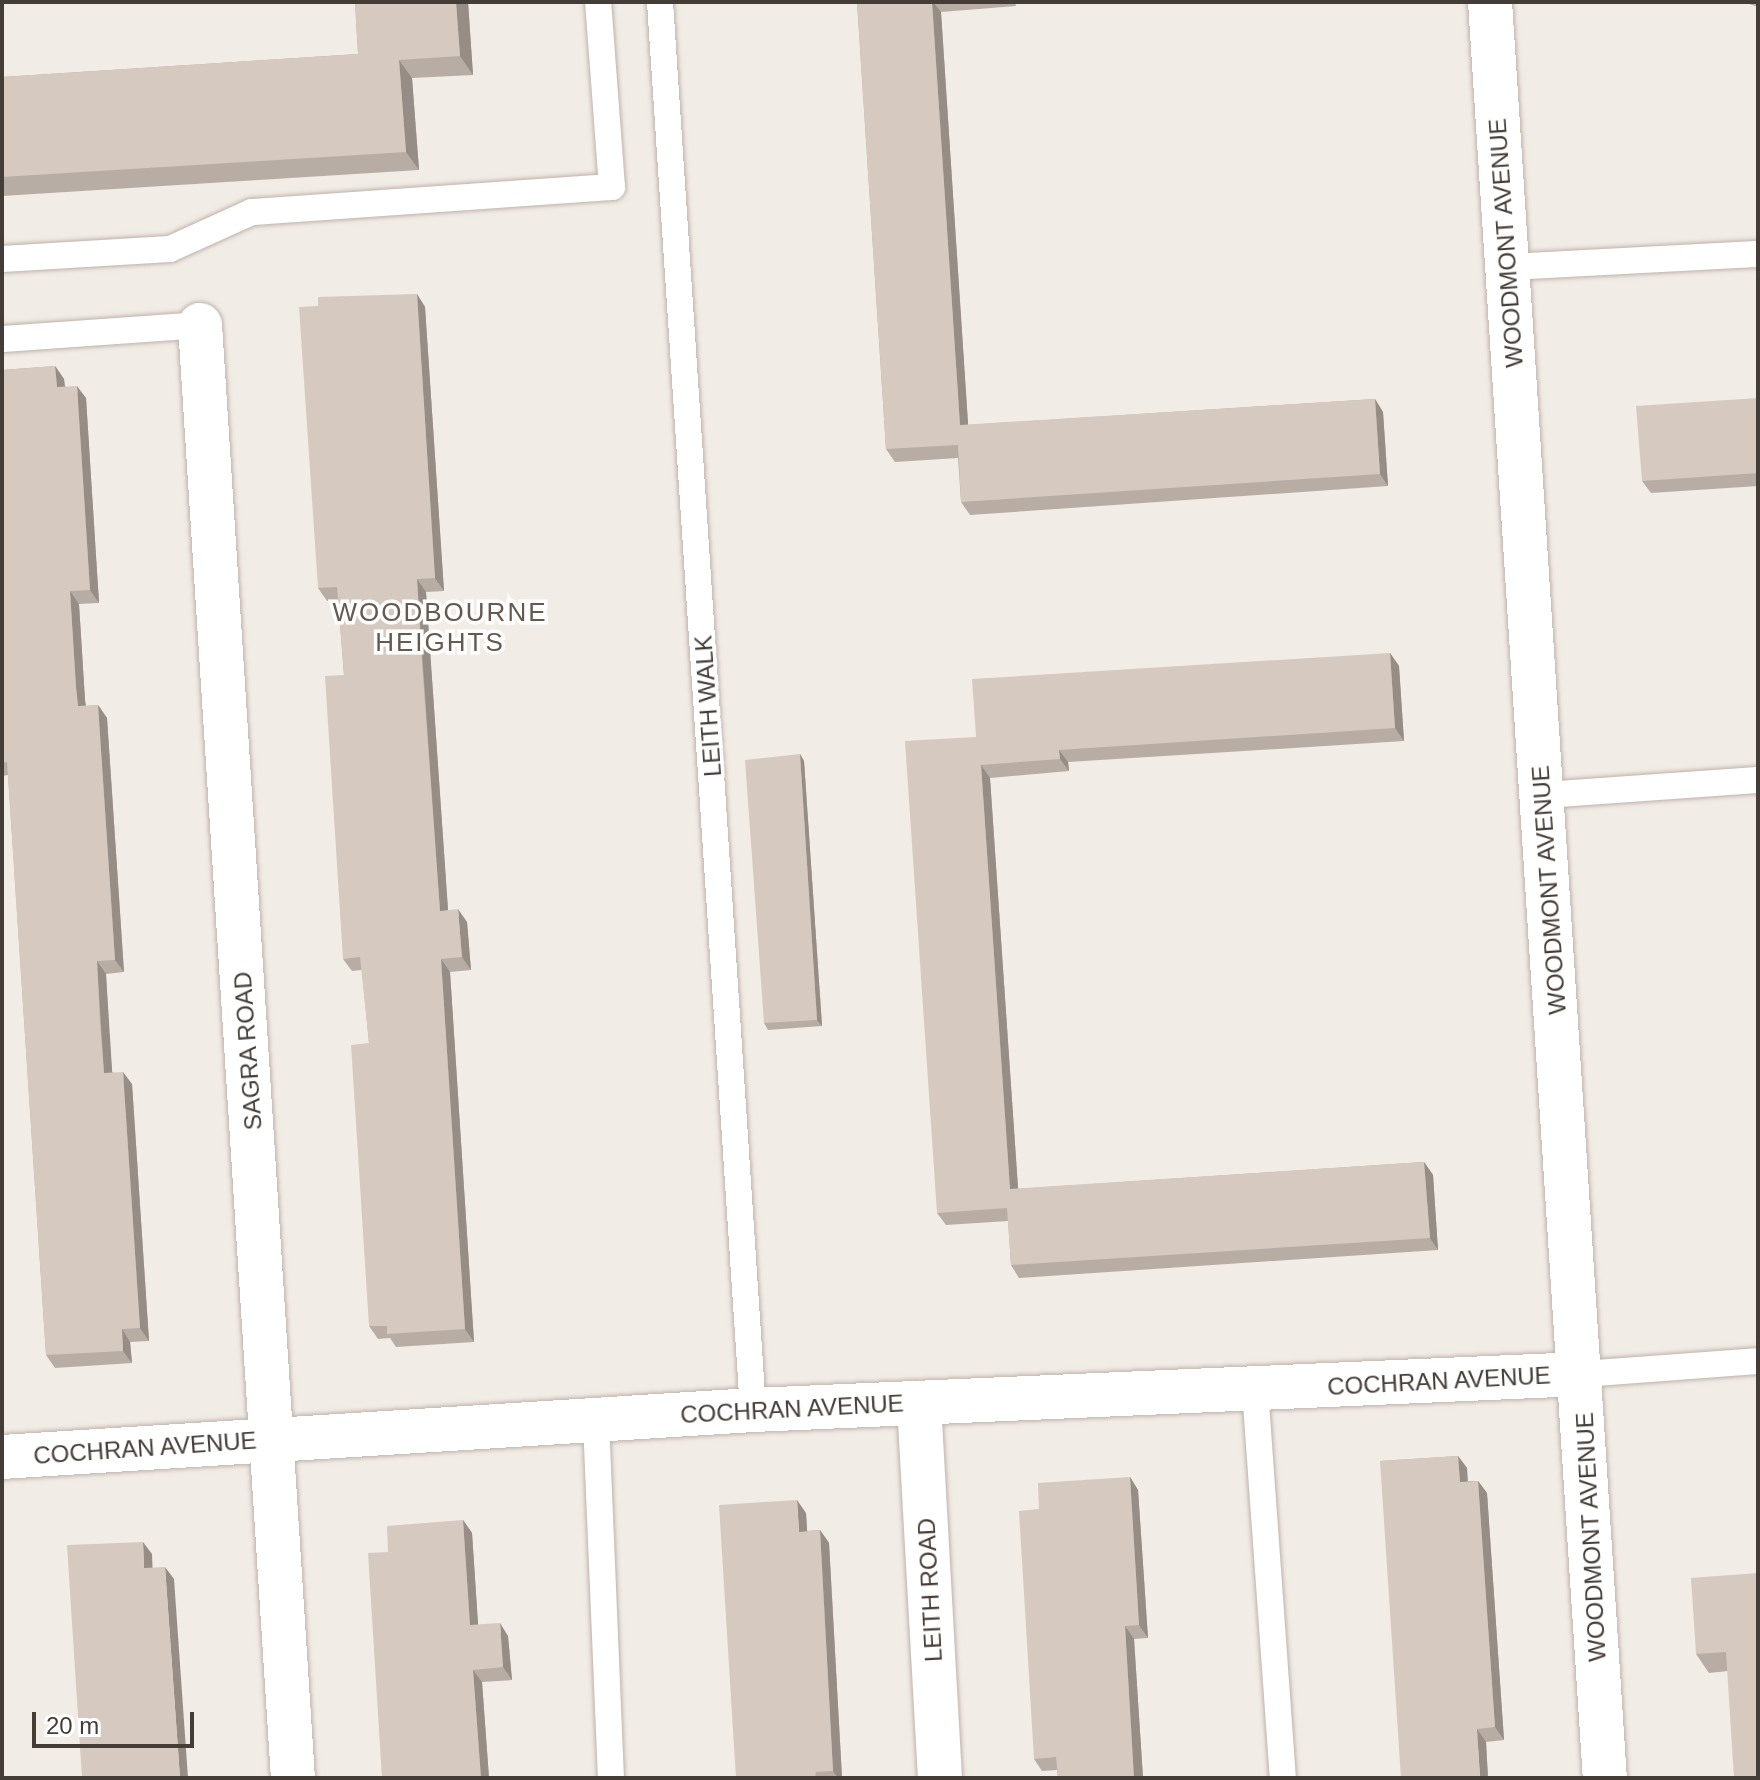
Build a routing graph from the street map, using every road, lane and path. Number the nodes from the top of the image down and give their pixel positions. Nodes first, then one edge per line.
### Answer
1 (598, 2) edge
2 (660, 2) edge
3 (1490, 2) edge
4 (1758, 254) edge
5 (2, 259) edge
6 (1508, 267) junction
7 (200, 325) joint
8 (2, 339) edge
9 (1758, 780) edge
10 (1543, 795) junction
11 (1758, 1361) edge
12 (1582, 1374) junction
13 (1255, 1389) junction
14 (919, 1403) junction
15 (753, 1410) junction
16 (596, 1421) junction
17 (273, 1440) junction
18 (2, 1457) edge
19 (293, 1778) edge
20 (611, 1778) edge
21 (940, 1778) edge
22 (1283, 1778) edge
23 (1605, 1778) edge

1 - 5 lane
2 - 15 lane, LEITH WALK
3 - 6 street, WOODMONT AVENUE
4 - 6 lane
6 - 10 street, WOODMONT AVENUE
7 - 8 lane
7 - 17 street, SAGRA ROAD
9 - 10 lane
10 - 12 street, WOODMONT AVENUE
11 - 12 lane
12 - 13 street, COCHRAN AVENUE
12 - 23 street, WOODMONT AVENUE
13 - 14 street, COCHRAN AVENUE
13 - 22 lane
14 - 15 street, COCHRAN AVENUE
14 - 21 street, LEITH ROAD
15 - 16 street, COCHRAN AVENUE
16 - 17 street, COCHRAN AVENUE
16 - 20 lane
17 - 18 street, COCHRAN AVENUE
17 - 19 street, SAGRA ROAD

